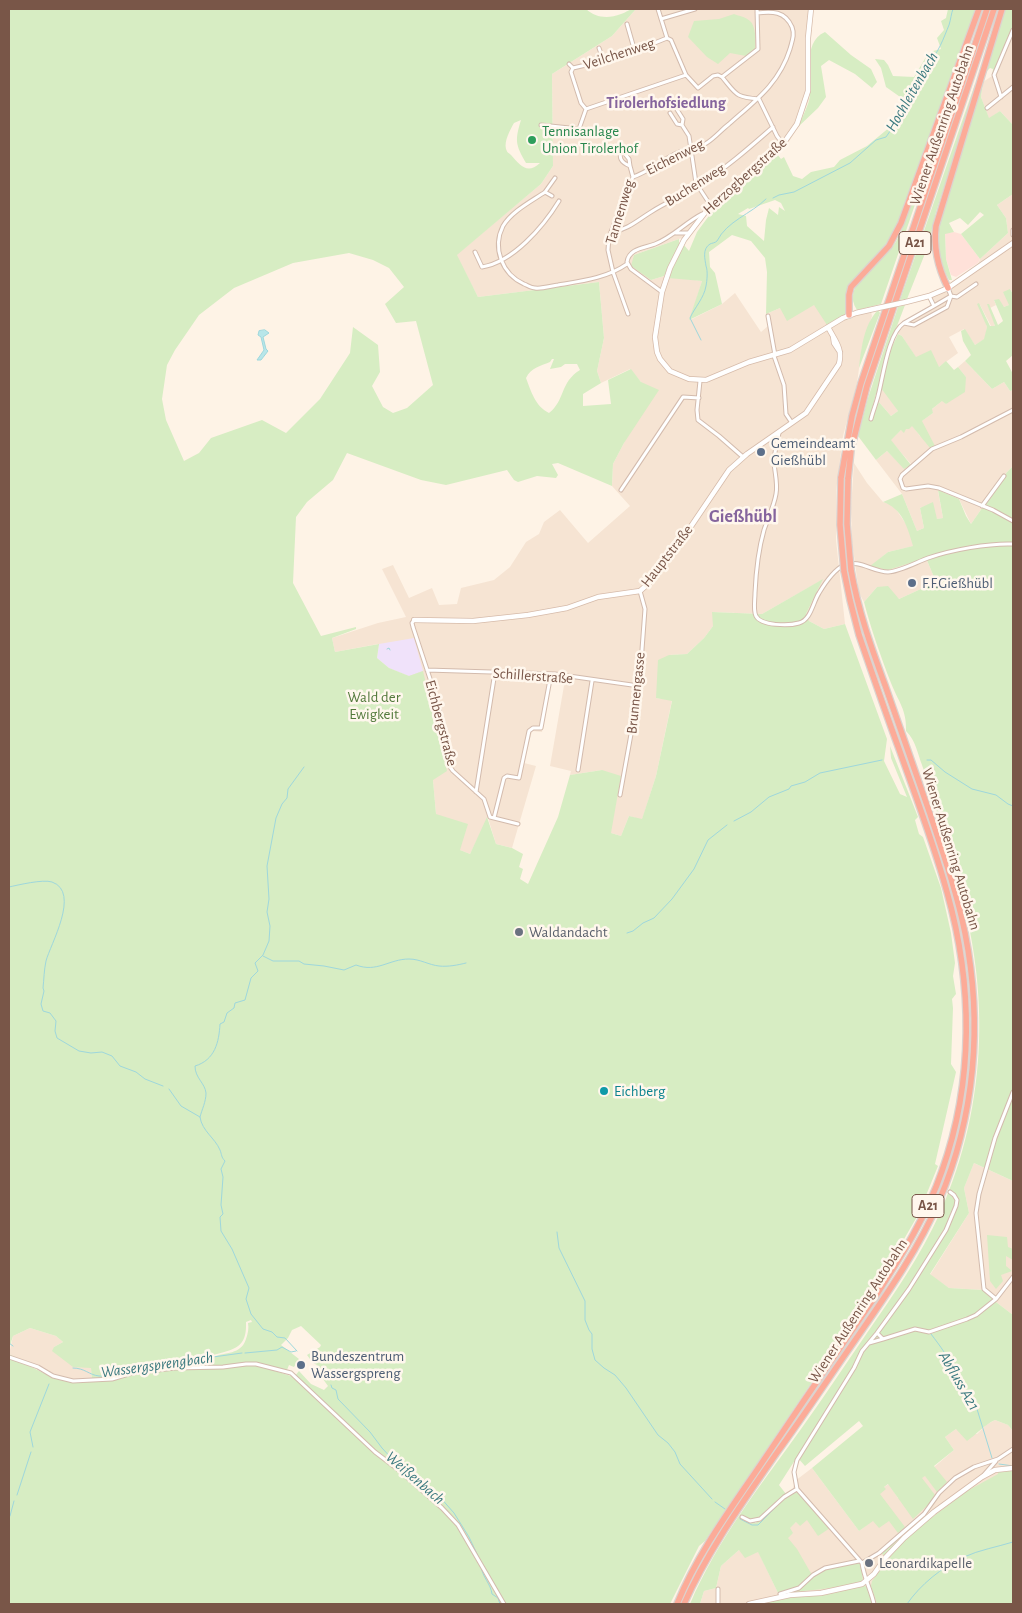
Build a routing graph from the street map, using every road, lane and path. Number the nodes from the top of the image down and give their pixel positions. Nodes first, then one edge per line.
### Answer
1 (658, 9) edge
2 (695, 9) edge
3 (811, 9) edge
4 (979, 9) edge
5 (987, 9) edge
6 (994, 9) edge
7 (1002, 9) edge
8 (757, 11) edge
9 (661, 19) junction
10 (627, 24) dead end
11 (1013, 30) edge
12 (668, 38) junction
13 (599, 48) dead end
14 (635, 52) junction
15 (604, 62) junction
16 (569, 64) dead end
17 (572, 70) junction
18 (686, 76) junction
19 (722, 78) junction
20 (1013, 87) edge
21 (1001, 97) junction
22 (759, 99) junction
23 (676, 108) dead end
24 (987, 108) dead end
25 (586, 109) junction
26 (670, 113) dead end
27 (682, 124) junction
28 (541, 125) dead end
29 (773, 127) junction
30 (783, 144) junction
31 (690, 149) junction
32 (630, 166) junction
33 (633, 177) junction
34 (555, 178) dead end
35 (697, 187) junction
36 (545, 192) junction
37 (552, 196) dead end
38 (559, 201) dead end
39 (711, 206) junction
40 (704, 213) junction
41 (1013, 230) edge
42 (611, 233) junction
43 (675, 233) junction
44 (689, 233) junction
45 (1013, 236) edge
46 (1013, 243) edge
47 (475, 252) dead end
48 (501, 260) junction
49 (627, 264) junction
50 (613, 272) junction
51 (976, 284) dead end
52 (948, 288) junction
53 (662, 292) junction
54 (929, 296) junction
55 (951, 296) junction
56 (850, 306) junction
57 (934, 306) junction
58 (856, 313) junction
59 (628, 314) dead end
60 (849, 315) junction
61 (768, 316) dead end
62 (904, 323) junction
63 (828, 327) junction
64 (774, 356) junction
65 (700, 380) junction
66 (699, 398) junction
67 (1013, 410) edge
68 (870, 419) dead end
69 (792, 423) junction
70 (778, 434) junction
71 (743, 457) junction
72 (1004, 476) dead end
73 (622, 490) dead end
74 (982, 506) junction
75 (1013, 521) edge
76 (1013, 544) edge
77 (848, 571) junction
78 (640, 591) junction
79 (414, 620) joint
80 (427, 670) junction
81 (495, 672) junction
82 (551, 674) junction
83 (592, 681) junction
84 (639, 686) junction
85 (578, 770) dead end
86 (476, 792) junction
87 (620, 795) dead end
88 (494, 818) junction
89 (518, 824) dead end
90 (1013, 1092) edge
91 (950, 1192) dead end
92 (1013, 1277) edge
93 (996, 1299) junction
94 (877, 1333) junction
95 (883, 1339) junction
96 (868, 1343) junction
97 (9, 1357) edge
98 (1013, 1449) edge
99 (998, 1459) junction
100 (1013, 1468) edge
101 (982, 1477) junction
102 (798, 1488) junction
103 (934, 1512) junction
104 (924, 1514) junction
105 (742, 1517) dead end
106 (861, 1562) junction
107 (867, 1582) junction
108 (718, 1589) dead end
109 (780, 1594) dead end
110 (504, 1604) edge
111 (677, 1604) edge
112 (684, 1604) edge
113 (718, 1604) edge
114 (750, 1604) edge
115 (874, 1604) edge

1 - 9 street
2 - 9 street
3 - 30 street, Herzogbergstraße
4 - 56 highway
5 - 77 highway, Wiener Außenring Autobahn / A21, bridge
6 - 77 highway, Wiener Außenring Autobahn / A21, bridge
7 - 52 highway
8 - 19 street
8 - 22 street, Eichenweg
9 - 12 street
10 - 14 street
11 - 21 street
12 - 14 street, Veilchenweg
12 - 18 street
13 - 15 street
14 - 15 street, Veilchenweg
15 - 17 street, Veilchenweg
16 - 17 street
17 - 25 street
18 - 19 street
18 - 25 street
19 - 22 street
20 - 21 street
21 - 24 street
22 - 29 street
22 - 31 street, Eichenweg
23 - 27 street
25 - 28 street
26 - 27 street
27 - 31 street
29 - 30 street
29 - 35 street, Buchenweg
30 - 39 street, Herzogbergstraße
31 - 33 street, Eichenweg
31 - 35 street
32 - 32 street, Tannenweg
32 - 33 street, Tannenweg
33 - 42 street, Tannenweg
34 - 36 street
35 - 39 street
35 - 42 street, Buchenweg
36 - 37 street
36 - 48 street
38 - 48 street
39 - 40 street, Herzogbergstraße
40 - 43 street
40 - 44 street, Herzogbergstraße
41 - 45 street
42 - 50 street, Tannenweg
43 - 44 street
43 - 49 street
44 - 53 street, Herzogbergstraße
46 - 52 street
47 - 48 street
48 - 50 street
49 - 50 street
49 - 53 street
50 - 59 street, Tannenweg
51 - 55 street
52 - 54 street
52 - 55 street
53 - 65 street, Herzogbergstraße
54 - 57 street
54 - 58 street, bridge
55 - 57 street
55 - 62 street
56 - 58 highway
56 - 60 highway
57 - 62 street
58 - 60 street
60 - 63 street
61 - 64 street
62 - 68 street
63 - 64 street
63 - 69 street, Hauptstraße
64 - 65 street
64 - 69 street
65 - 66 street
66 - 71 street
66 - 73 street
67 - 74 street
69 - 70 street, Hauptstraße
70 - 71 street, Hauptstraße
70 - 76 street
71 - 78 street, Hauptstraße
72 - 74 street
74 - 75 street
77 - 111 highway, Wiener Außenring Autobahn / A21
77 - 112 highway, Wiener Außenring Autobahn / A21
78 - 79 street, Hauptstraße
78 - 84 street, Brunnengasse
79 - 80 street, Eichbergstraße
80 - 81 street, Schillerstraße
80 - 86 street, Eichbergstraße
81 - 82 street, Schillerstraße
81 - 86 street
82 - 83 street, Schillerstraße
82 - 88 street
83 - 84 street, Schillerstraße
83 - 85 street
84 - 87 street, Brunnengasse
86 - 88 street, Eichbergstraße
88 - 89 street
90 - 93 street
91 - 94 street
92 - 93 street
93 - 95 street
94 - 95 street
94 - 96 street
95 - 96 street
96 - 102 street
97 - 110 street
98 - 99 street
99 - 101 street
99 - 104 street
100 - 101 street
101 - 103 street
102 - 105 street
102 - 106 street
103 - 104 street
103 - 107 street
104 - 106 street
106 - 107 street
106 - 109 street
107 - 114 street
107 - 115 street
108 - 113 street

